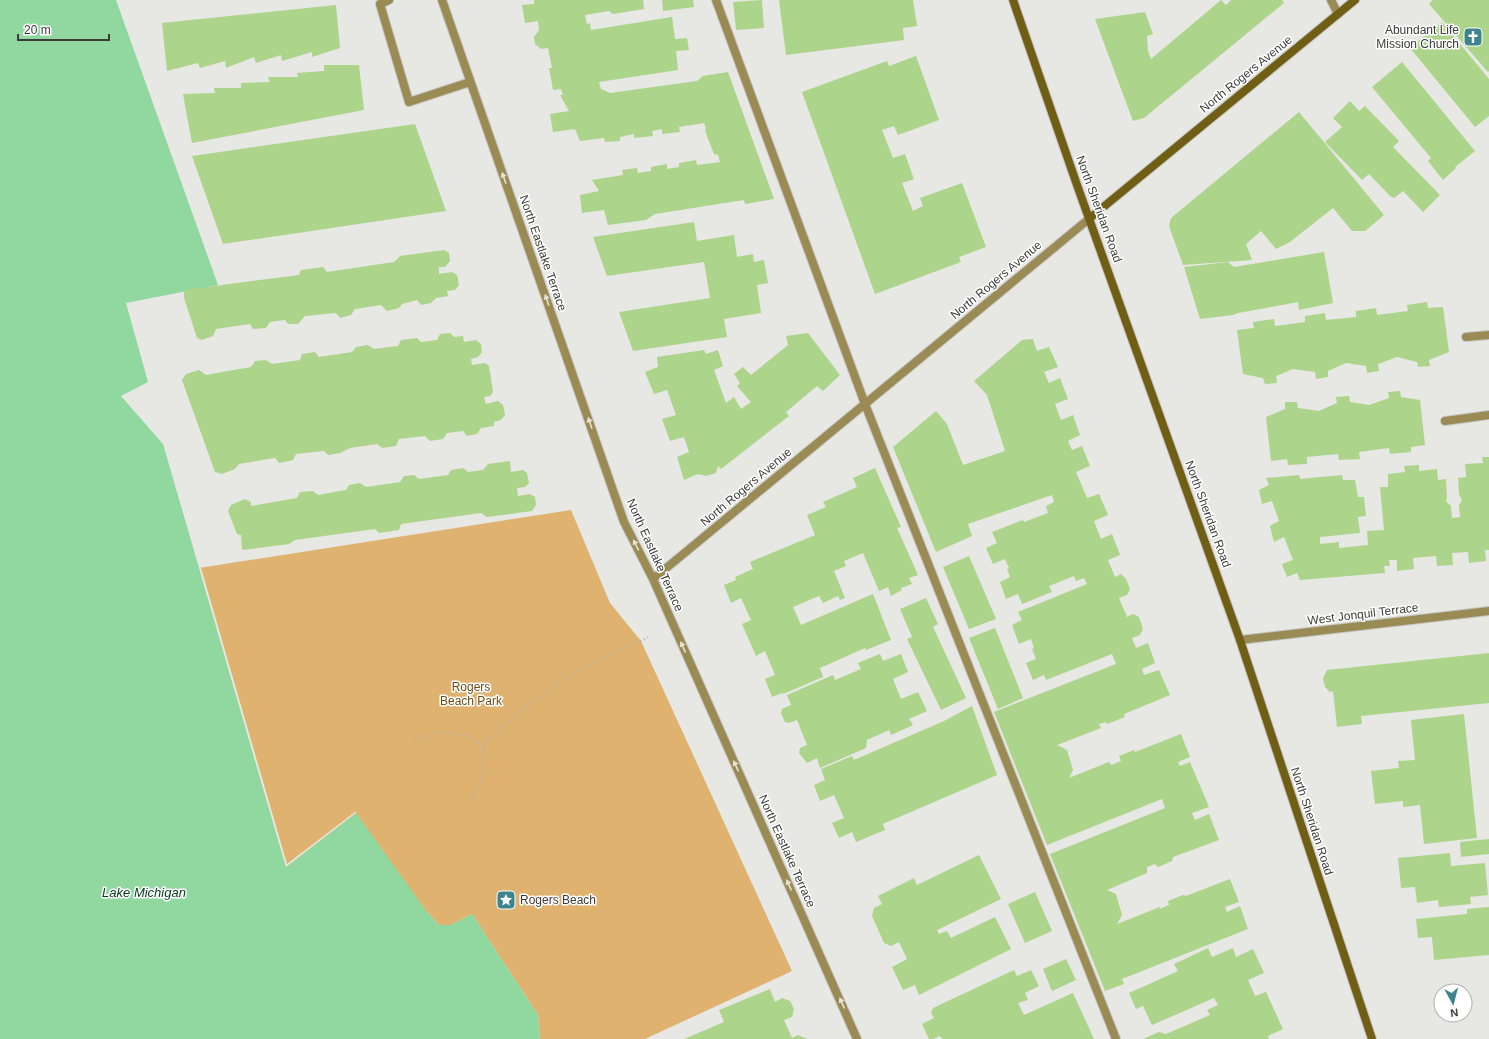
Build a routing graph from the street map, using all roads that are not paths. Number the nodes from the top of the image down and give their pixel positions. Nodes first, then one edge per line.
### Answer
1 (389, 0) edge
2 (442, 0) edge
3 (716, 0) edge
4 (1013, 0) edge
5 (1331, 0) edge
6 (1355, 0) edge
7 (1338, 14) junction
8 (470, 82) junction
9 (1090, 218) junction
10 (1489, 335) edge
11 (1466, 337) dead end
12 (865, 404) junction
13 (1489, 415) edge
14 (1445, 421) dead end
15 (653, 579) junction
16 (1489, 611) edge
17 (1240, 640) junction
18 (858, 1039) edge
19 (1116, 1039) edge
20 (1372, 1039) edge

1 - 8 street
2 - 8 street, North Eastlake Terrace
3 - 12 street
4 - 9 main road, North Sheridan Road
5 - 7 street
6 - 7 main road, North Rogers Avenue
7 - 9 main road, North Rogers Avenue
15 -> 8 street, North Eastlake Terrace
9 - 12 street, North Rogers Avenue
9 - 17 main road, North Sheridan Road
10 - 11 street
12 - 15 street, North Rogers Avenue
12 - 19 street
13 - 14 street
18 -> 15 street, North Eastlake Terrace
16 - 17 street, West Jonquil Terrace
17 - 20 main road, North Sheridan Road

